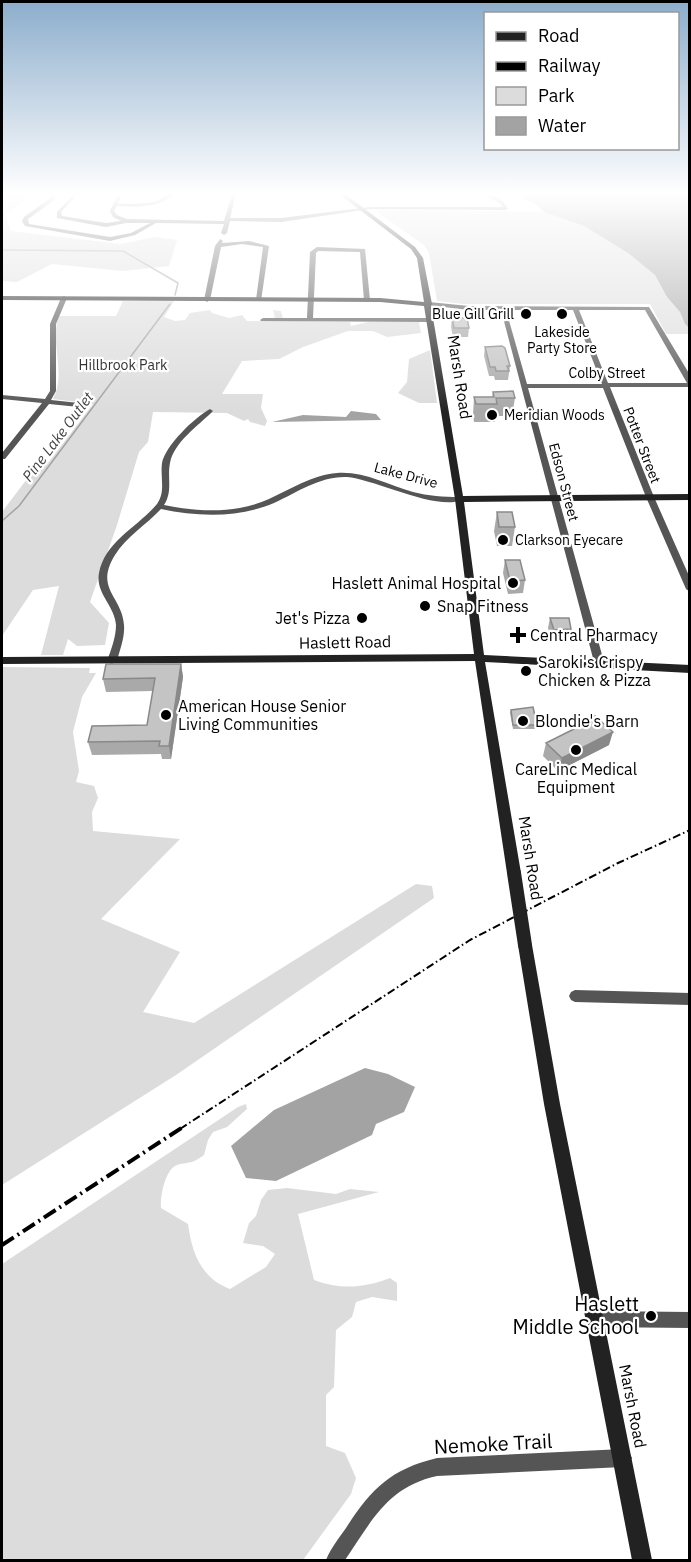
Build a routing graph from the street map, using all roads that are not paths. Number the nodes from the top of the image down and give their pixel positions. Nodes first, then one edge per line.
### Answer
1 (214, 267) edge
2 (263, 267) edge
3 (312, 267) edge
4 (365, 267) edge
5 (420, 267) edge
6 (2, 298) edge
7 (64, 298) junction
8 (207, 300) junction
9 (259, 300) junction
10 (311, 300) junction
11 (367, 300) junction
12 (429, 304) junction
13 (503, 308) junction
14 (575, 308) junction
15 (263, 320) dead end
16 (310, 320) junction
17 (431, 320) junction
18 (690, 383) edge
19 (606, 385) junction
20 (524, 386) junction
21 (2, 397) edge
22 (47, 402) junction
23 (79, 405) dead end
24 (210, 411) dead end
25 (2, 457) edge
26 (650, 497) junction
27 (690, 497) edge
28 (555, 498) junction
29 (459, 499) junction
30 (159, 506) junction
31 (690, 589) edge
32 (480, 657) junction
33 (112, 661) junction
34 (2, 662) edge
35 (599, 662) junction
36 (690, 669) edge
37 (575, 996) dead end
38 (690, 999) edge
39 (596, 1319) junction
40 (690, 1320) edge
41 (623, 1458) junction
42 (340, 1558) edge
43 (642, 1560) edge

1 - 8 street
2 - 9 street
3 - 10 street
4 - 11 street
5 - 12 main road, Marsh Road
6 - 7 main road
7 - 8 main road
7 - 22 street
8 - 9 main road
9 - 10 main road
10 - 11 main road
10 - 16 street
11 - 12 main road
12 - 13 street
12 - 17 main road, Marsh Road
13 - 14 street
13 - 20 street, Edson Street
14 - 18 street
14 - 19 street, Potter Street
15 - 16 street
16 - 17 street
17 - 29 main road, Marsh Road
18 - 19 street, Colby Street
19 - 20 street, Colby Street
19 - 26 street, Potter Street
20 - 28 street, Edson Street
21 - 22 street
22 - 23 street
22 - 25 street
24 - 30 street
26 - 27 main road, Lake Drive
26 - 28 main road, Lake Drive
26 - 31 street, Potter Street
28 - 29 main road, Lake Drive
28 - 35 street, Edson Street
29 - 30 street, Lake Drive
29 - 32 main road, Marsh Road
30 - 33 street
32 - 33 main road, Haslett Road
32 - 35 main road, Haslett Road
32 - 39 main road, Marsh Road, bridge
33 - 34 main road, Haslett Road
35 - 36 main road, Haslett Road
37 - 38 street
39 - 40 street
39 - 41 main road, Marsh Road
41 - 42 street, Nemoke Trail
41 - 43 main road, Marsh Road

